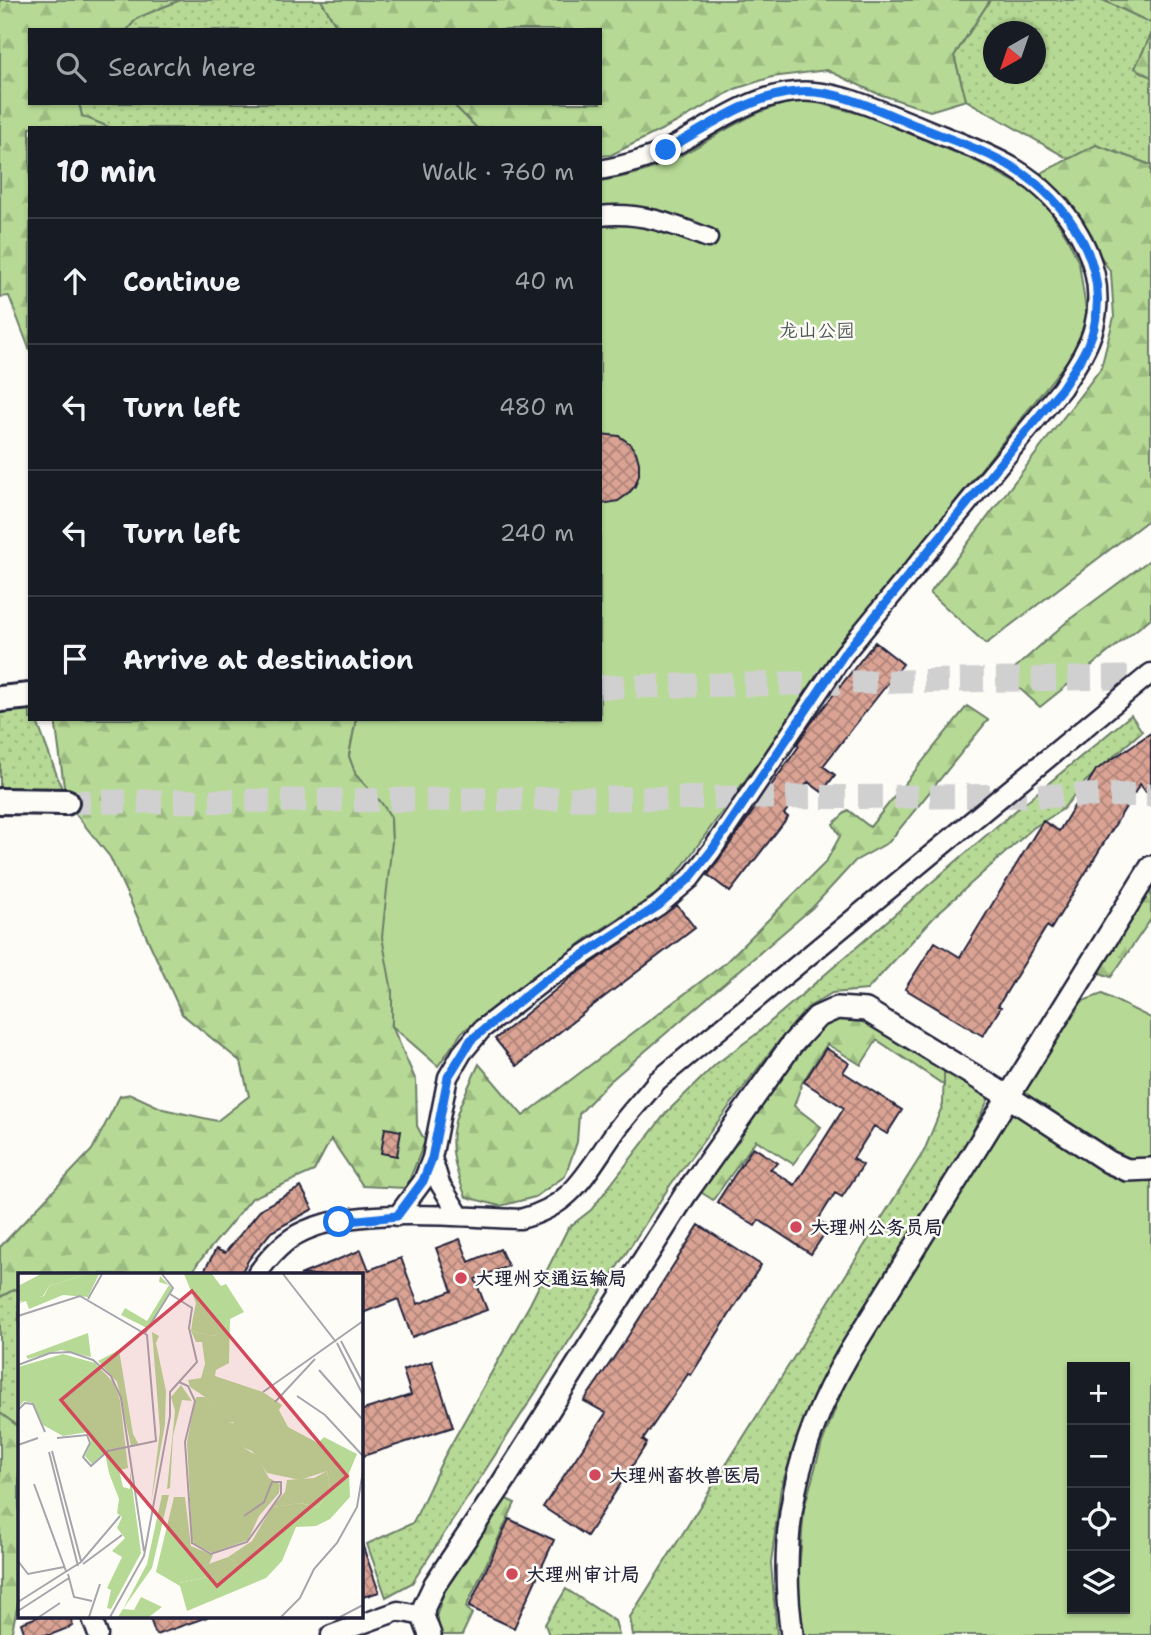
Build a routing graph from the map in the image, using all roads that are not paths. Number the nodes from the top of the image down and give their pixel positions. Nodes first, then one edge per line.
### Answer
1 (602, 170) edge
2 (602, 216) edge
3 (708, 238) dead end
4 (1151, 673) edge
5 (28, 696) edge
6 (0, 699) edge
7 (0, 801) edge
8 (66, 802) tunnel mouth
9 (1151, 867) edge
10 (1009, 1097) junction
11 (432, 1158) junction
12 (1151, 1169) edge
13 (397, 1216) junction
14 (460, 1216) junction
15 (259, 1273) edge
16 (92, 1618) edge
17 (427, 1626) edge
18 (98, 1635) edge
19 (331, 1635) edge
20 (792, 1635) edge

1 - 11 street
2 - 3 street
4 - 14 street
5 - 6 main road
7 - 8 main road
9 - 10 street
10 - 12 street
10 - 17 street
10 - 20 street
11 - 13 street
11 - 14 street
13 - 14 street
13 - 15 street
16 - 18 street
17 - 19 street

